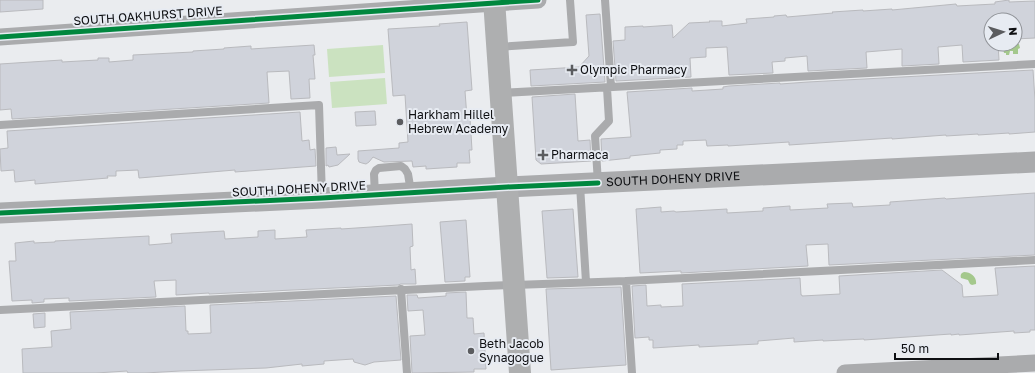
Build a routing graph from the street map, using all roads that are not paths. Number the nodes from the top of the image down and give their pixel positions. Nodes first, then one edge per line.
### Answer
1 (538, 0) edge
2 (570, 0) edge
3 (605, 0) edge
4 (494, 2) edge
5 (383, 5) edge
6 (0, 37) edge
7 (498, 47) junction
8 (1035, 64) edge
9 (609, 87) junction
10 (500, 94) junction
11 (0, 125) edge
12 (1035, 162) edge
13 (589, 184) junction
14 (507, 187) junction
15 (322, 198) junction
16 (0, 213) edge
17 (1035, 260) edge
18 (626, 281) junction
19 (586, 282) junction
20 (514, 284) junction
21 (401, 289) junction
22 (0, 310) edge
23 (1035, 363) edge
24 (407, 373) edge
25 (520, 373) edge
26 (632, 373) edge
27 (845, 373) edge

1 - 4 street, SOUTH OAKHURST DRIVE
2 - 7 lane
3 - 9 lane
4 - 5 street, SOUTH OAKHURST DRIVE
4 - 7 main road
5 - 6 street, SOUTH OAKHURST DRIVE
7 - 10 main road
8 - 9 lane
9 - 10 lane
9 - 13 lane
10 - 14 main road
11 - 15 lane
12 - 13 street, SOUTH DOHENY DRIVE
13 - 14 street, SOUTH DOHENY DRIVE
13 - 19 lane
14 - 15 street, SOUTH DOHENY DRIVE
14 - 20 main road
15 - 16 street, SOUTH DOHENY DRIVE
17 - 18 lane
18 - 19 lane
18 - 26 lane
19 - 20 lane
20 - 21 lane
20 - 25 main road
21 - 22 lane
21 - 24 lane
23 - 27 street

